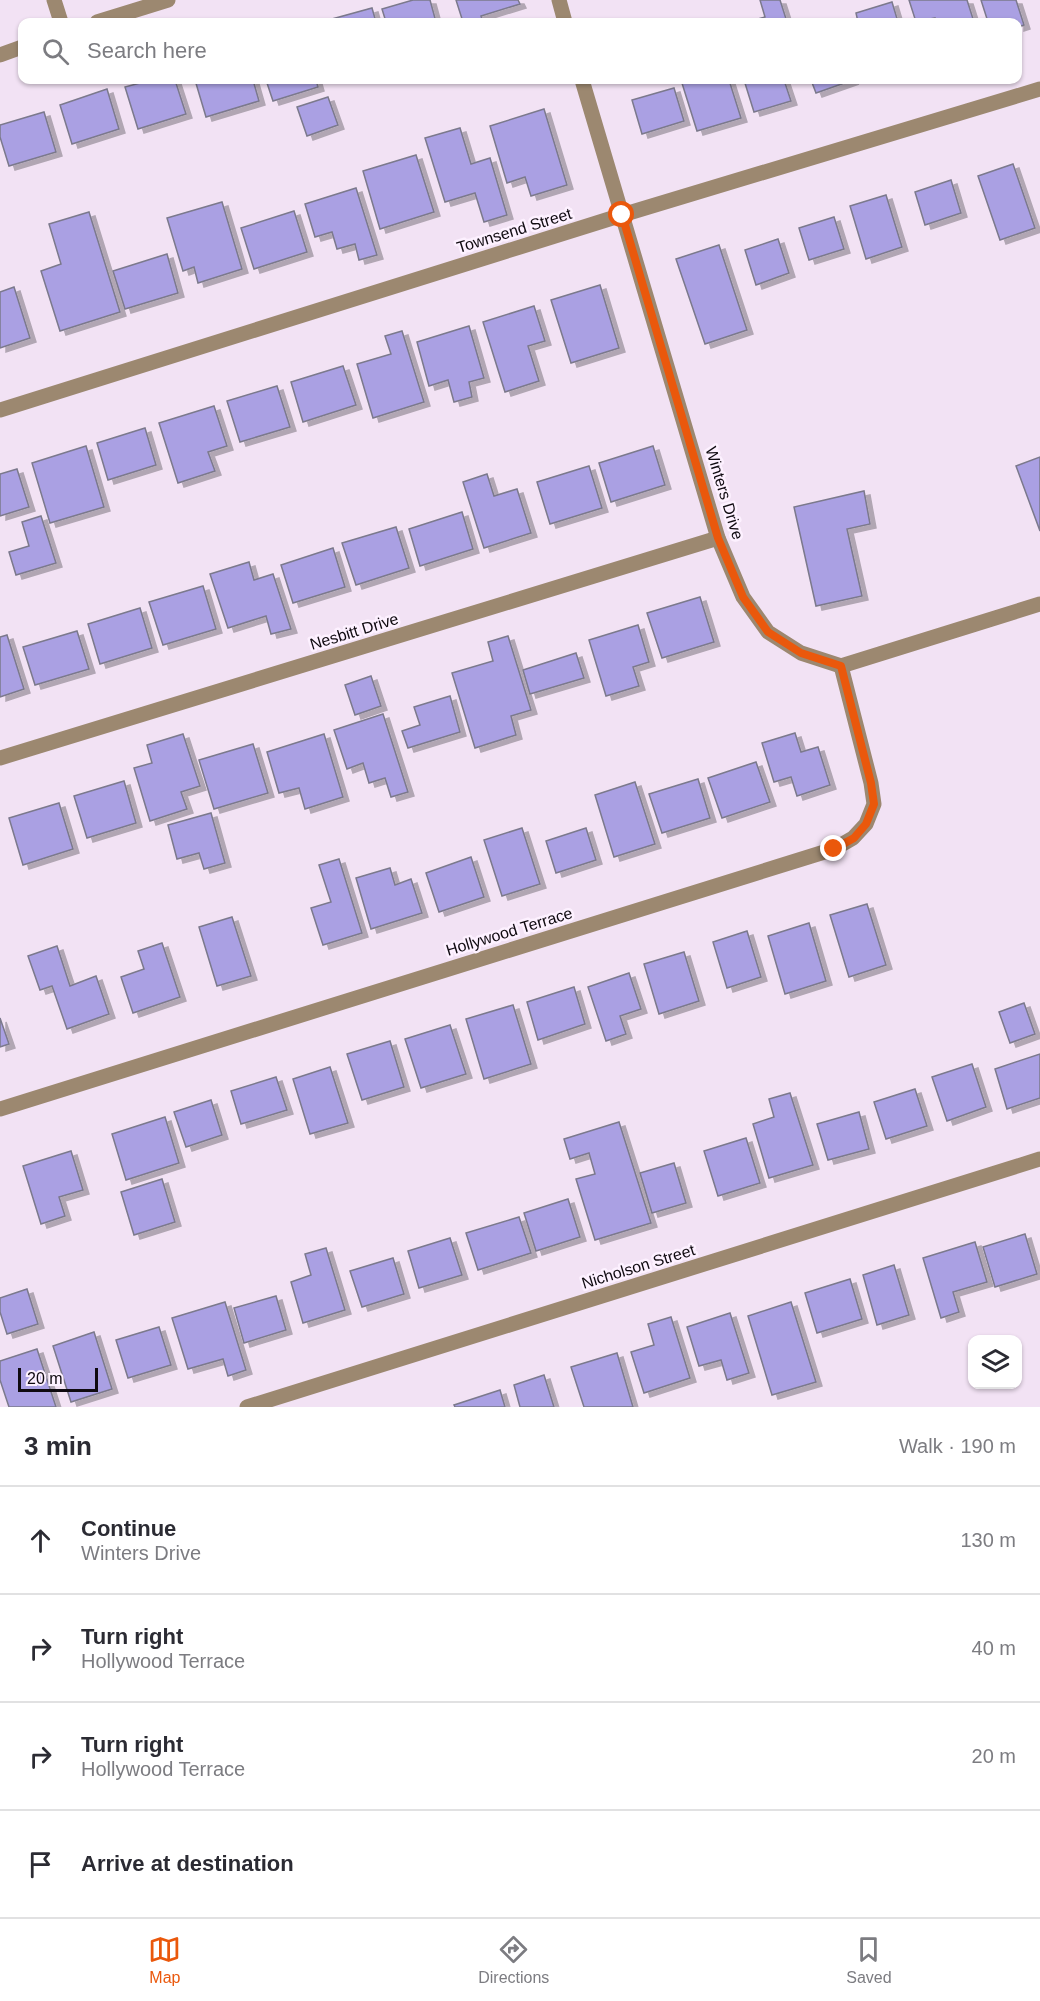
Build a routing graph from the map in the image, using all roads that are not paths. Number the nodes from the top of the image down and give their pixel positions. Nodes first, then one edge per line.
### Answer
1 (54, 0) edge
2 (168, 0) edge
3 (559, 0) edge
4 (60, 18) edge
5 (110, 18) edge
6 (564, 18) edge
7 (18, 48) edge
8 (0, 55) edge
9 (583, 84) edge
10 (1040, 88) edge
11 (622, 215) junction
12 (0, 410) edge
13 (718, 538) junction
14 (1040, 604) edge
15 (841, 666) junction
16 (0, 758) edge
17 (0, 1108) edge
18 (1040, 1159) edge
19 (247, 1407) edge

1 - 4 street
2 - 5 street
3 - 6 street
7 - 8 street
9 - 11 street, Winters Drive
10 - 11 street, Townsend Street
11 - 12 street, Townsend Street
11 - 13 street, Winters Drive
13 - 15 street, Winters Drive
13 - 16 street, Nesbitt Drive
14 - 15 street
15 - 17 street, Hollywood Terrace
18 - 19 street, Nicholson Street

